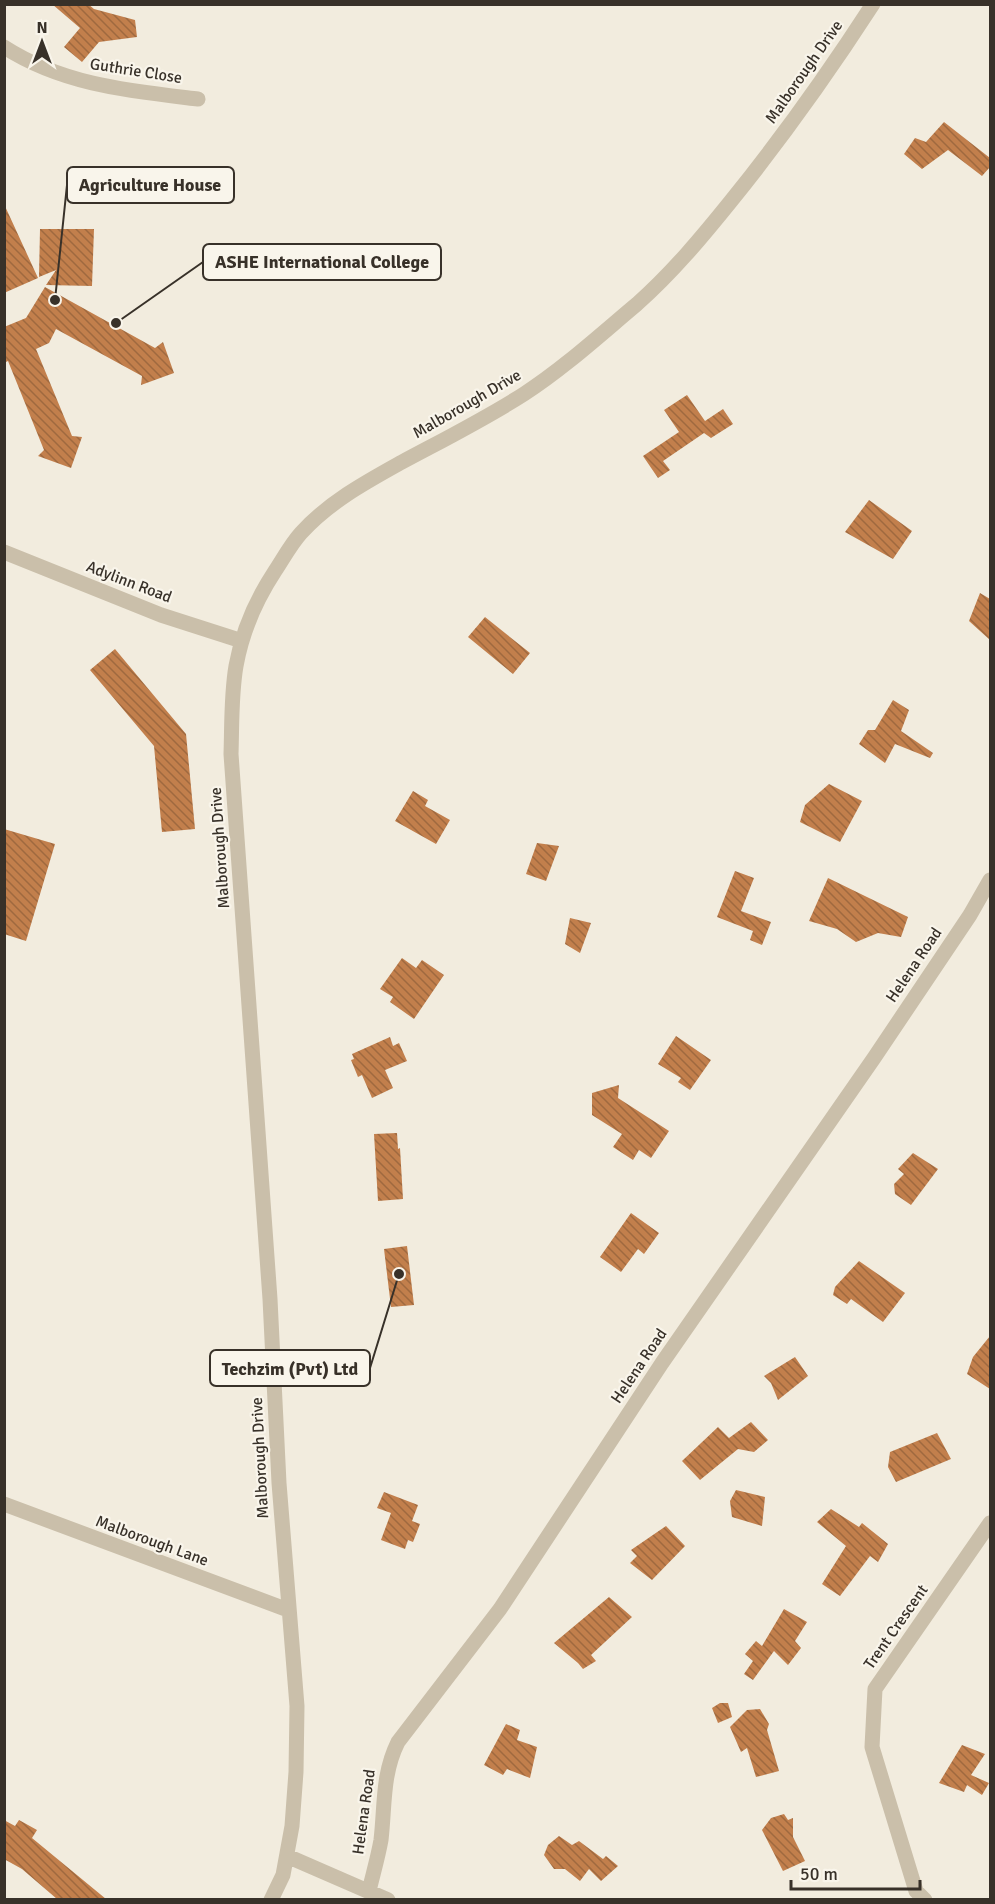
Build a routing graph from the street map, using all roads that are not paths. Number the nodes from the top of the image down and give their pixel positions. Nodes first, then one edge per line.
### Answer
1 (873, 4) edge
2 (4, 47) edge
3 (198, 99) dead end
4 (4, 552) edge
5 (242, 640) junction
6 (990, 879) edge
7 (4, 1504) edge
8 (990, 1523) edge
9 (288, 1610) junction
10 (287, 1856) junction
11 (369, 1891) junction
12 (271, 1899) edge
13 (388, 1899) edge
14 (925, 1899) edge

1 - 5 street, Malborough Drive
2 - 3 street, Guthrie Close
4 - 5 street, Adylinn Road
5 - 9 street, Malborough Drive
6 - 11 street, Helena Road
7 - 9 street, Malborough Lane
8 - 14 street, Trent Crescent
9 - 10 street, Malborough Drive
10 - 11 street
10 - 12 street
11 - 13 street

